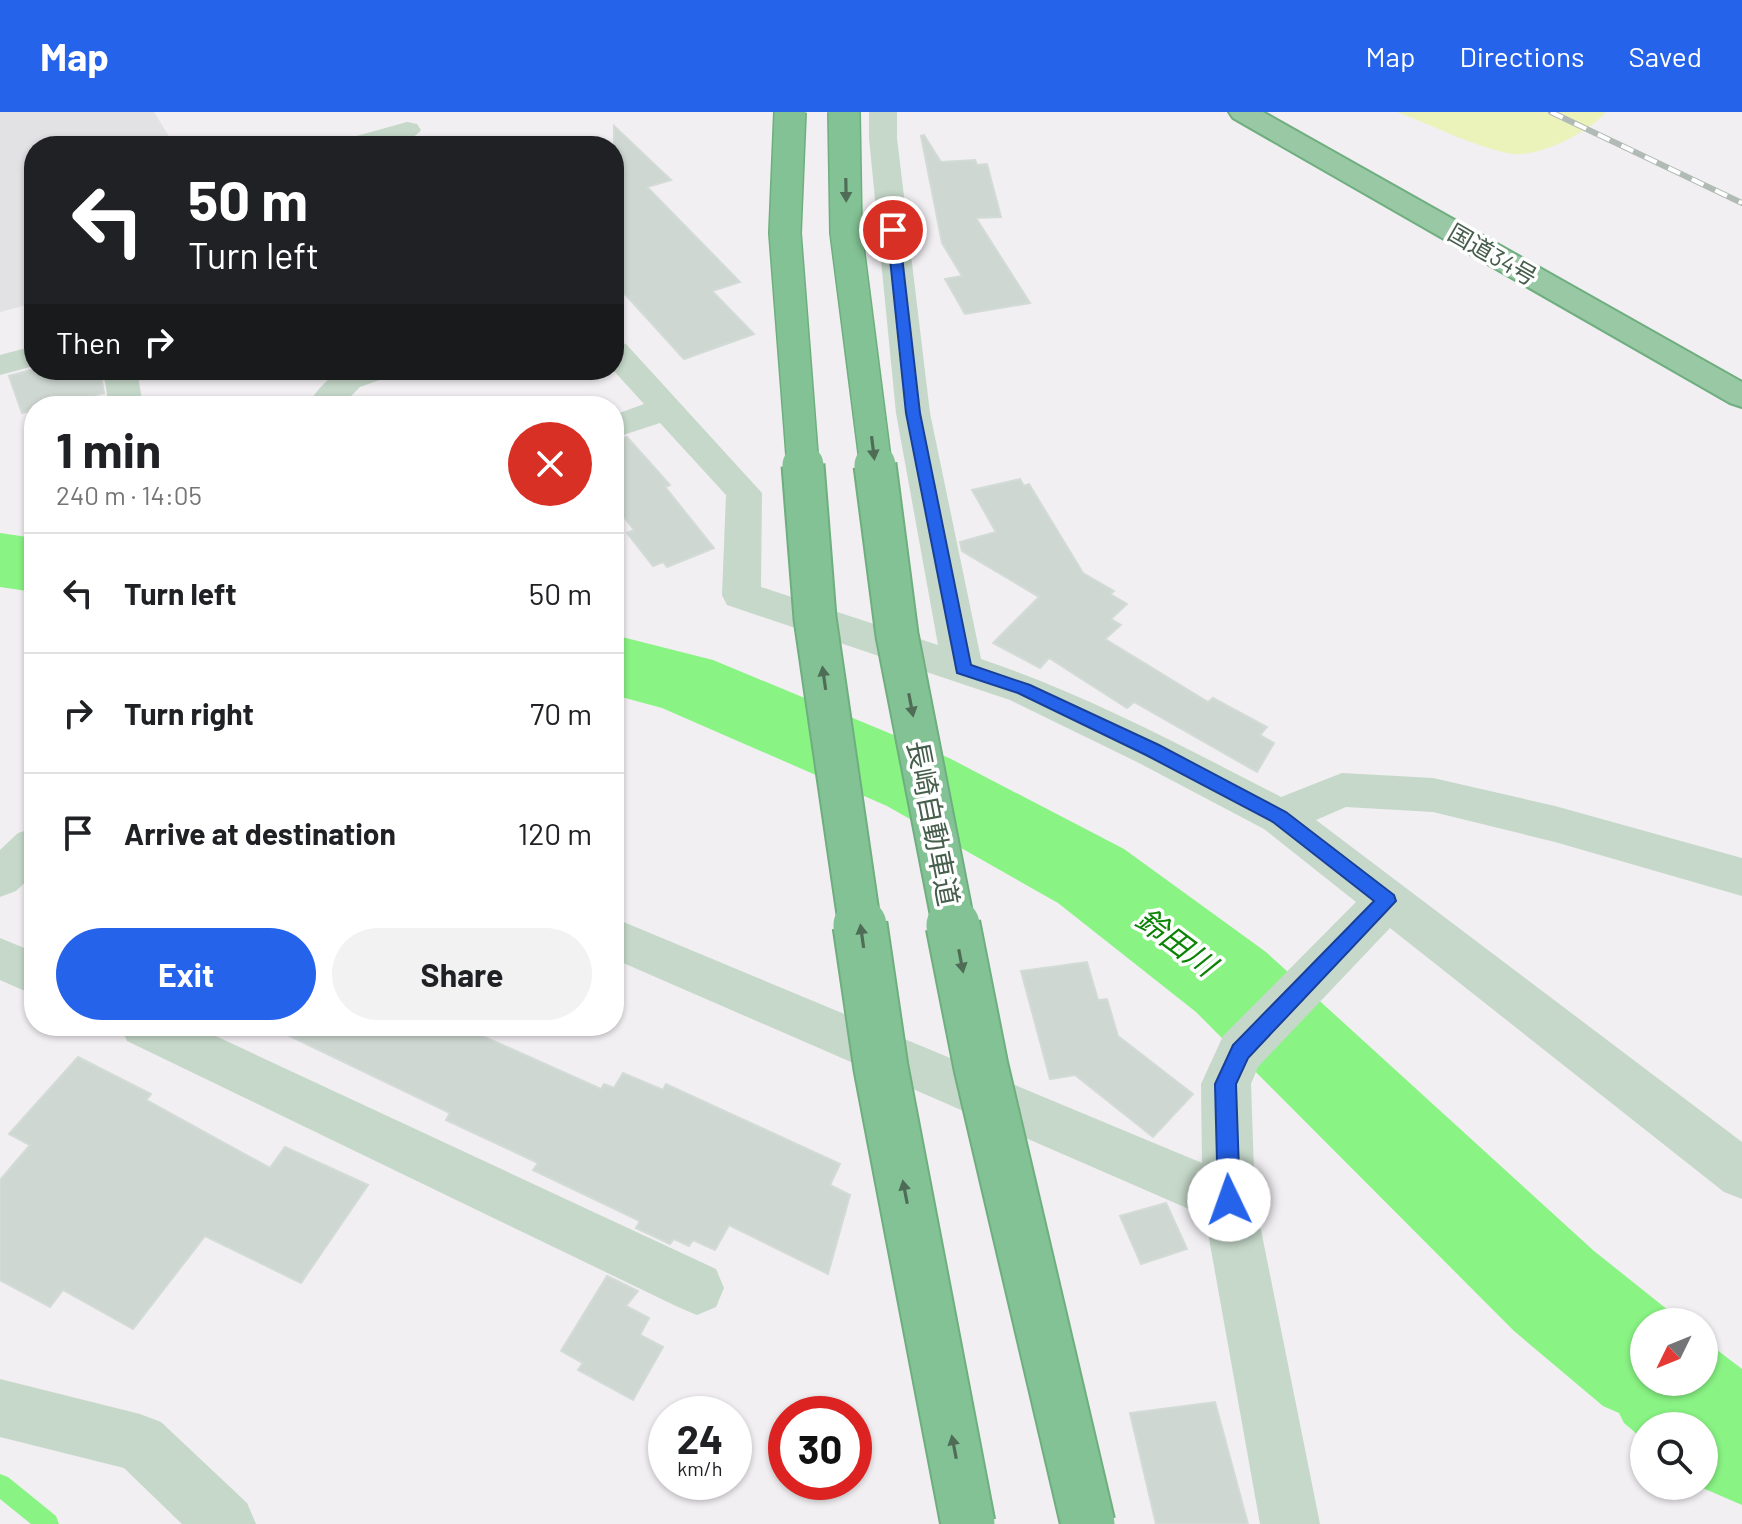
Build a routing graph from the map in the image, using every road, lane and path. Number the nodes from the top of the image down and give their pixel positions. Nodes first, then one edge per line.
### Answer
1 (790, 112) edge
2 (844, 112) edge
3 (883, 112) edge
4 (1243, 112) edge
5 (406, 129) edge
6 (384, 136) edge
7 (24, 359) edge
8 (624, 362) edge
9 (0, 365) edge
10 (348, 380) edge
11 (331, 396) edge
12 (1742, 396) edge
13 (665, 409) junction
14 (624, 423) edge
15 (963, 669) junction
16 (1280, 817) junction
17 (24, 855) edge
18 (1742, 877) edge
19 (0, 878) edge
20 (1374, 915) junction
21 (624, 942) edge
22 (0, 958) edge
23 (24, 969) edge
24 (165, 1036) edge
25 (1742, 1174) edge
26 (1229, 1200) junction
27 (697, 1288) dead end
28 (0, 1408) edge
29 (226, 1524) edge
30 (968, 1524) edge
31 (1088, 1524) edge
32 (1290, 1524) edge

30 -> 1 highway, bridge
2 -> 31 highway, 長崎自動車道, bridge
3 - 15 street
4 - 12 highway, 国道34号
5 - 6 street
7 - 9 street
8 - 13 street
10 - 11 street
13 - 14 street
13 - 15 street
15 - 16 street
16 - 18 street
16 - 20 street
17 - 19 street
20 - 25 street
20 - 26 street
21 - 26 street
22 - 23 street
24 - 27 street
26 - 32 street
28 - 29 street

